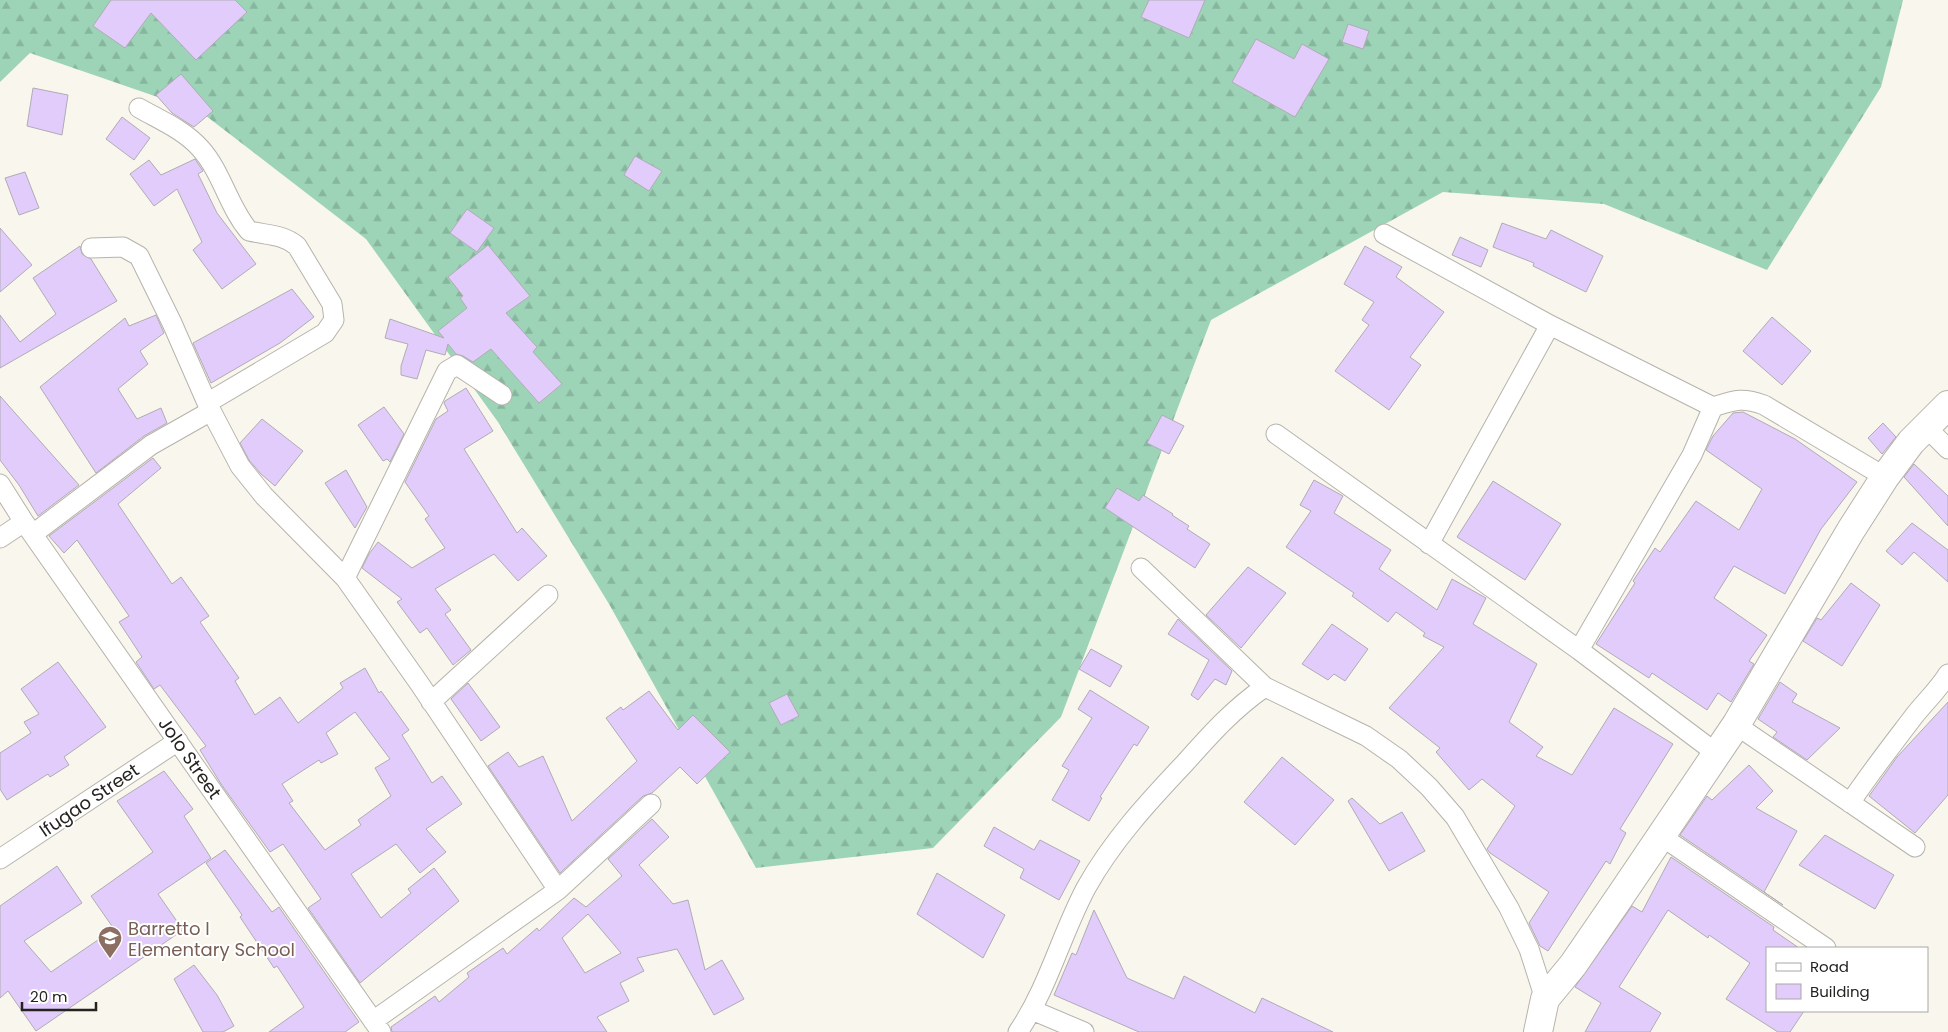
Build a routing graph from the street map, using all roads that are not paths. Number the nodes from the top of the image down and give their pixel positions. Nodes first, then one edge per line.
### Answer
1 (139, 108) dead end
2 (1384, 234) dead end
3 (90, 248) dead end
4 (1550, 325) junction
5 (502, 395) dead end
6 (1948, 405) edge
7 (209, 407) junction
8 (1713, 407) junction
9 (1926, 427) junction
10 (1276, 434) dead end
11 (1948, 449) edge
12 (1885, 477) junction
13 (0, 484) edge
14 (28, 528) junction
15 (0, 538) edge
16 (1429, 544) junction
17 (1141, 568) dead end
18 (345, 578) junction
19 (548, 596) dead end
20 (1579, 650) junction
21 (1948, 674) edge
22 (1265, 687) junction
23 (431, 702) junction
24 (1736, 726) junction
25 (178, 741) junction
26 (1716, 753) junction
27 (1850, 803) junction
28 (651, 804) dead end
29 (1661, 836) junction
30 (1915, 847) dead end
31 (0, 859) edge
32 (558, 890) junction
33 (1825, 947) edge
34 (1545, 999) junction
35 (1032, 1010) junction
36 (377, 1027) edge
37 (1018, 1032) edge
38 (1084, 1032) edge
39 (1538, 1032) edge

1 - 7 street
2 - 4 street
3 - 7 street
4 - 8 street
4 - 16 street
5 - 18 street
6 - 9 street
7 - 14 street
7 - 18 street
8 - 12 street
8 - 20 street
9 - 11 street
9 - 12 street
10 - 16 street
12 - 24 street
13 - 14 street, Jolo Street
14 - 15 street
14 - 25 street, Jolo Street
16 - 20 street
17 - 22 street
18 - 23 street
19 - 23 street
20 - 26 street
21 - 27 street
22 - 34 street
22 - 35 street
23 - 32 street
24 - 26 street
24 - 27 street
25 - 31 street, Ifugao Street
25 - 36 street, Jolo Street
26 - 29 street
27 - 30 street
28 - 32 street
29 - 33 street
29 - 34 street
32 - 36 street
34 - 39 street
35 - 37 street
35 - 38 street

